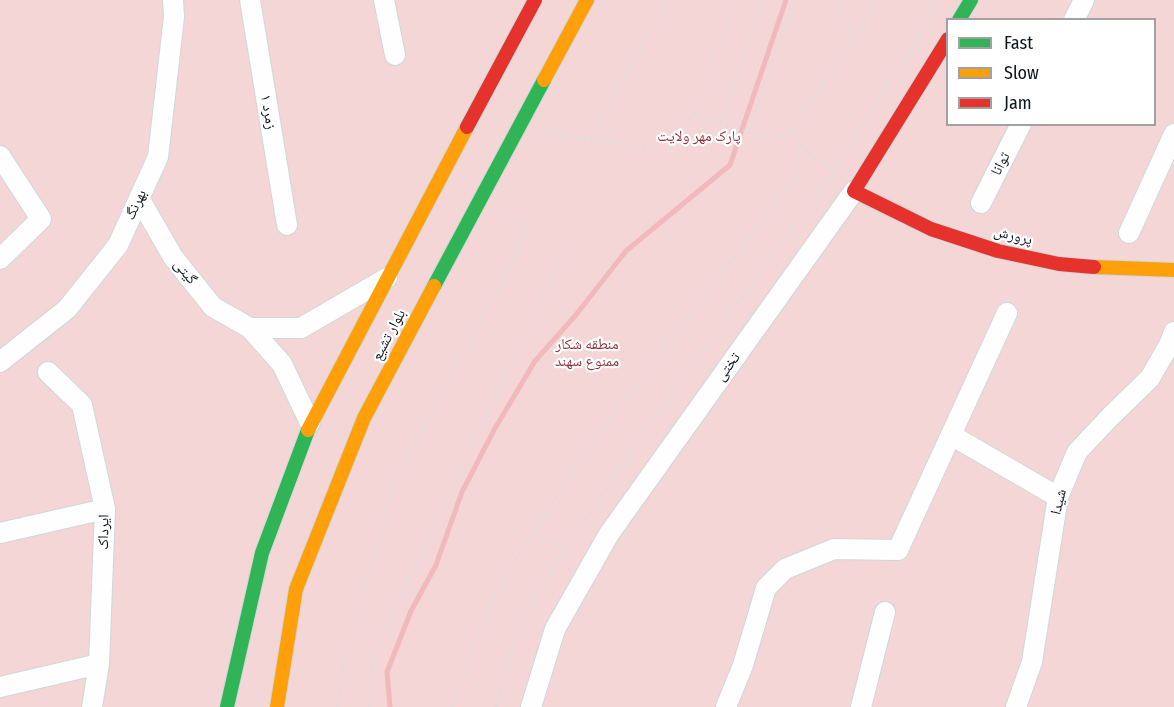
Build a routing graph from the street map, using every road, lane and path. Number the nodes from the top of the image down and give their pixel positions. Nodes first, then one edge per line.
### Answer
1 (172, 0) edge
2 (250, 0) edge
3 (384, 0) edge
4 (535, 0) edge
5 (587, 0) edge
6 (673, 0) edge
7 (735, 0) edge
8 (763, 0) edge
9 (794, 0) edge
10 (839, 0) edge
11 (879, 0) edge
12 (939, 0) edge
13 (971, 0) edge
14 (1084, 0) edge
15 (960, 18) edge
16 (1075, 18) edge
17 (853, 41) junction
18 (946, 42) edge
19 (395, 55) dead end
20 (694, 115) junction
21 (721, 124) junction
22 (1020, 126) edge
23 (795, 129) junction
24 (517, 130) junction
25 (748, 132) junction
26 (1174, 134) edge
27 (591, 139) junction
28 (799, 144) junction
29 (0, 156) edge
30 (833, 173) junction
31 (854, 191) junction
32 (139, 198) junction
33 (478, 203) junction
34 (981, 203) dead end
35 (286, 225) dead end
36 (1129, 232) dead end
37 (566, 249) dead end
38 (0, 259) edge
39 (1174, 272) edge
40 (387, 278) junction
41 (1007, 313) dead end
42 (250, 328) junction
43 (1174, 332) edge
44 (0, 363) edge
45 (48, 372) dead end
46 (310, 423) junction
47 (951, 435) junction
48 (1058, 497) junction
49 (105, 509) junction
50 (533, 532) junction
51 (0, 533) edge
52 (565, 549) junction
53 (885, 612) dead end
54 (99, 664) junction
55 (0, 687) edge
56 (92, 707) edge
57 (228, 707) edge
58 (277, 707) edge
59 (338, 707) edge
60 (370, 707) edge
61 (452, 707) edge
62 (496, 707) edge
63 (531, 707) edge
64 (726, 707) edge
65 (861, 707) edge
66 (1016, 707) edge

1 - 32 street, بهرنگ
2 - 35 street, زمرد ۱
3 - 19 street
4 - 40 main road, بلوار تشیع
5 - 24 main road, بلوار تشیع
6 - 27 path
7 - 20 path
8 - 21 path
9 - 25 path
10 - 17 path
11 - 17 path
12 - 30 path
13 - 15 main road
14 - 16 street
17 - 23 path
18 - 31 main road, تختی
20 - 21 path
20 - 27 path
21 - 25 path
22 - 34 street, توانا
23 - 25 path
23 - 28 path
24 - 27 path
24 - 33 main road, بلوار تشیع
26 - 36 street
28 - 30 path
28 - 50 path
29 - 38 street
30 - 31 path
30 - 52 path
31 - 39 main road, پرورش
31 - 63 street, تختی
32 - 42 street, گیتی
32 - 44 street, بهرنگ
33 - 58 main road, بلوار تشیع
33 - 59 path
37 - 60 path
40 - 42 street, گیتی
40 - 46 main road, بلوار تشیع
41 - 47 street
42 - 46 street, گیتی
43 - 48 street, شیدا
45 - 49 street, ایرداک
46 - 57 main road, بلوار تشیع
47 - 48 street
47 - 64 street
48 - 66 street, شیدا
49 - 51 street
49 - 54 street, ایرداک
50 - 52 path
50 - 61 path
52 - 62 path
53 - 65 street
54 - 55 street
54 - 56 street, ایرداک

